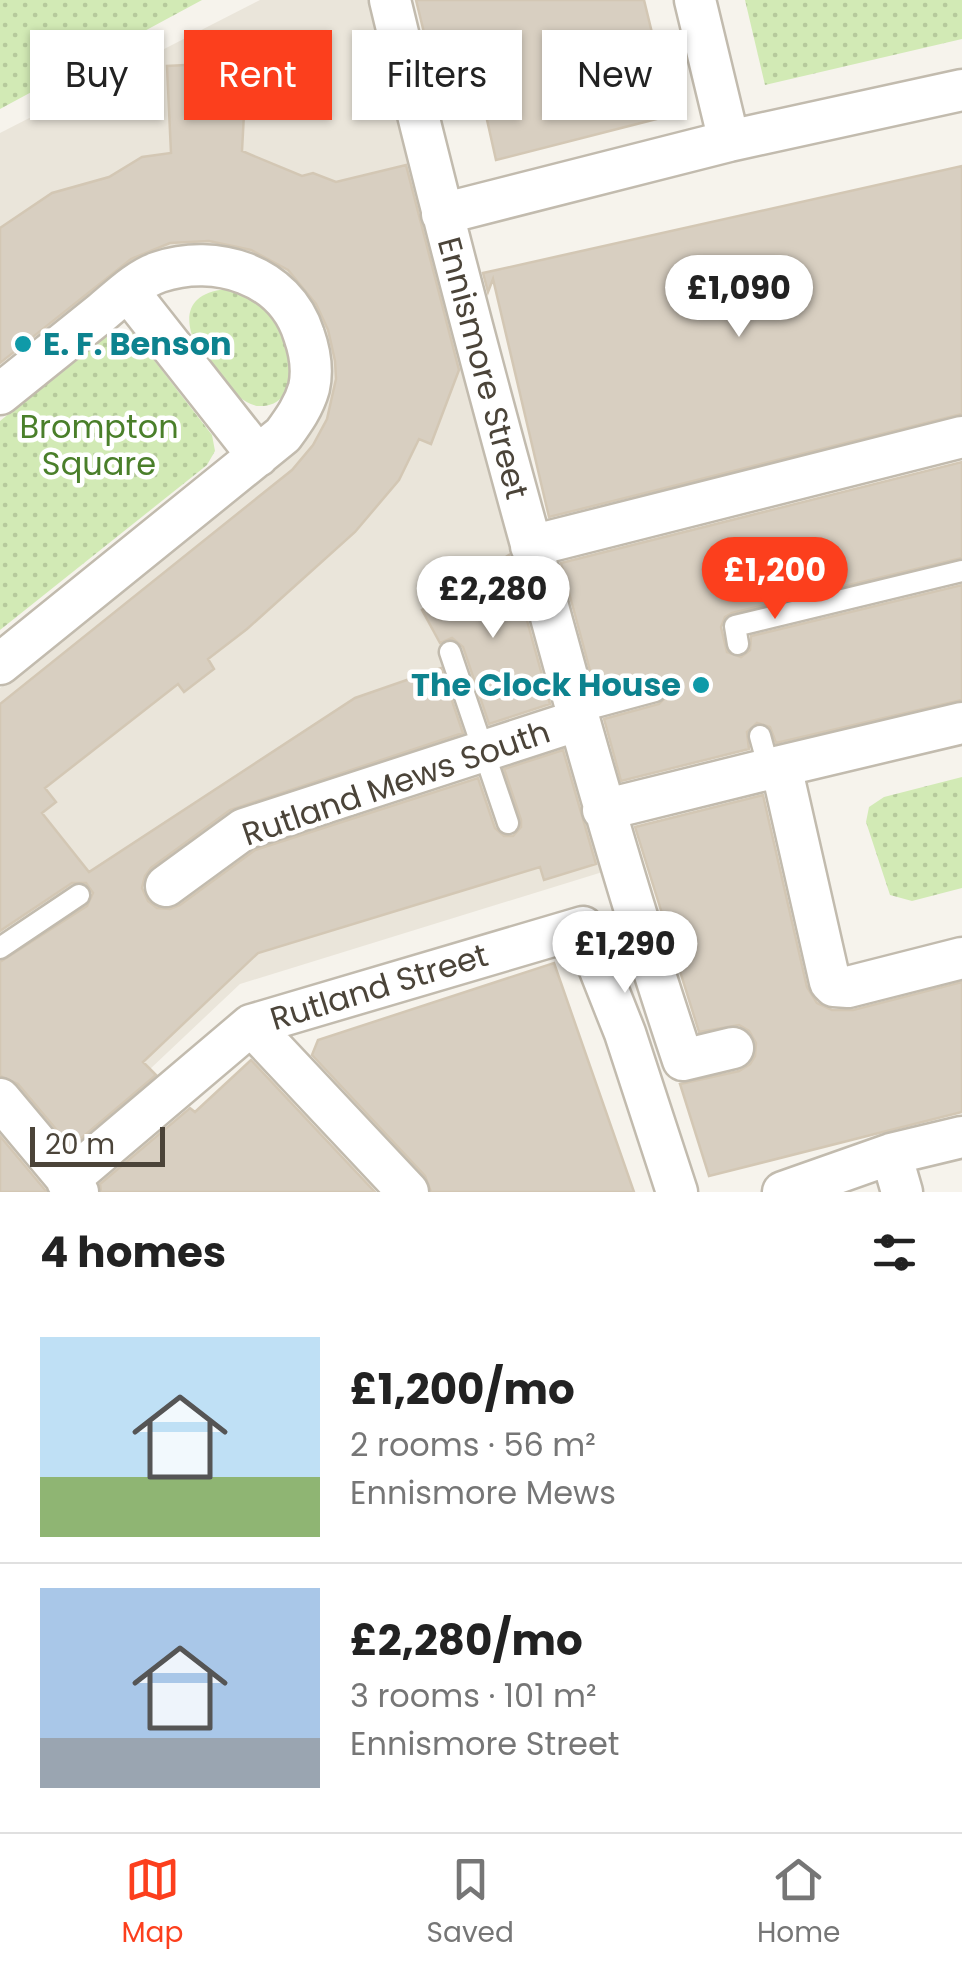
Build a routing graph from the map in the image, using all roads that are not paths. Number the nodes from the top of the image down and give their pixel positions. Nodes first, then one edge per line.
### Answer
1 (390, 0) edge
2 (695, 0) edge
3 (962, 90) edge
4 (729, 141) junction
5 (442, 214) junction
6 (128, 291) junction
7 (0, 394) edge
8 (962, 437) edge
9 (258, 456) junction
10 (531, 546) junction
11 (962, 572) edge
12 (738, 644) dead end
13 (450, 652) dead end
14 (0, 664) edge
15 (655, 691) dead end
16 (578, 716) junction
17 (962, 723) edge
18 (485, 750) junction
19 (770, 757) junction
20 (603, 810) junction
21 (508, 823) dead end
22 (166, 886) dead end
23 (79, 895) dead end
24 (0, 948) edge
25 (962, 958) edge
26 (252, 1025) junction
27 (733, 1048) dead end
28 (0, 1099) edge
29 (962, 1137) edge
30 (896, 1173) edge
31 (73, 1187) edge
32 (408, 1192) edge
33 (677, 1192) edge
34 (783, 1192) edge

1 - 5 street, Ennismore Street
2 - 4 street
3 - 4 street
4 - 5 street
5 - 10 street, Ennismore Street
6 - 7 street
6 - 9 street
6 - 9 street
8 - 10 street
9 - 14 street
10 - 16 street, Ennismore Street
11 - 12 lane
13 - 18 lane
15 - 16 lane
16 - 18 street, Rutland Mews South
16 - 20 street, Ennismore Street
17 - 19 street
18 - 21 lane
18 - 22 street, Rutland Mews South
19 - 20 street
19 - 25 street
20 - 27 street, Ennismore Street
23 - 24 lane
26 - 31 street, Rutland Street
26 - 32 street
26 - 33 street, Rutland Street
28 - 31 street
29 - 30 street
30 - 34 street

